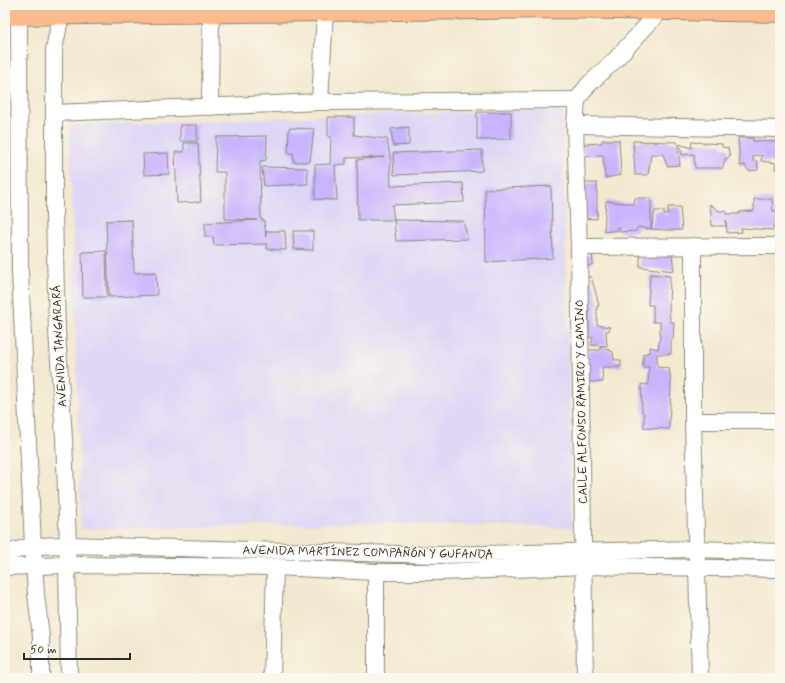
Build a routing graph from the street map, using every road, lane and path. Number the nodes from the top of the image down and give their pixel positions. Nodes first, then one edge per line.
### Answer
1 (559, 6) edge
2 (609, 7) edge
3 (221, 10) edge
4 (661, 10) junction
5 (325, 11) junction
6 (780, 12) edge
7 (61, 14) junction
8 (12, 15) edge
9 (577, 100) junction
10 (320, 102) junction
11 (210, 107) junction
12 (54, 113) junction
13 (575, 125) junction
14 (780, 129) edge
15 (693, 246) junction
16 (780, 246) edge
17 (579, 247) junction
18 (693, 421) junction
19 (780, 421) edge
20 (68, 545) junction
21 (33, 546) junction
22 (697, 549) junction
23 (780, 552) edge
24 (5, 553) edge
25 (584, 559) junction
26 (67, 565) junction
27 (35, 566) junction
28 (5, 567) edge
29 (275, 567) junction
30 (697, 567) junction
31 (780, 569) edge
32 (376, 572) junction
33 (41, 678) edge
34 (69, 678) edge
35 (272, 678) edge
36 (376, 678) edge
37 (585, 678) edge
38 (700, 678) edge

1 - 2 main road
1 - 5 main road
2 - 4 main road
3 - 5 main road
3 - 7 main road
3 - 11 street
4 - 6 main road
4 - 9 street
5 - 10 street
7 - 8 main road
7 - 12 street, AVENIDA TANGARARÁ
8 - 21 street
9 - 10 street
9 - 13 street, CALLE ALFONSO RAMIRO Y CAMINO
10 - 11 street
11 - 12 street
12 - 20 street, AVENIDA TANGARARÁ
13 - 14 street
13 - 17 street, CALLE ALFONSO RAMIRO Y CAMINO
15 - 16 street
15 - 17 street
15 - 18 street
17 - 25 street, CALLE ALFONSO RAMIRO Y CAMINO
18 - 19 street
18 - 22 street
20 - 21 street, AVENIDA MARTÍNEZ COMPAÑÓN Y GUFANDA
20 - 25 street, AVENIDA MARTÍNEZ COMPAÑÓN Y GUFANDA
20 - 26 street, AVENIDA TANGARARÁ
21 - 24 street, AVENIDA MARTÍNEZ COMPAÑÓN Y GUFANDA
21 - 27 street
22 - 23 street, AVENIDA MARTÍNEZ COMPAÑÓN Y GUFANDA
22 - 25 street, AVENIDA MARTÍNEZ COMPAÑÓN Y GUFANDA
22 - 30 street
25 - 30 street, AVENIDA MARTÍNEZ COMPAÑÓN Y GUFANDA
25 - 32 street, AVENIDA MARTÍNEZ COMPAÑÓN Y GUFANDA
25 - 37 street, CALLE ALFONSO RAMIRO Y CAMINO
26 - 27 street, AVENIDA MARTÍNEZ COMPAÑÓN Y GUFANDA
26 - 29 street, AVENIDA MARTÍNEZ COMPAÑÓN Y GUFANDA
26 - 34 street, AVENIDA TANGARARÁ
27 - 28 street, AVENIDA MARTÍNEZ COMPAÑÓN Y GUFANDA
27 - 33 street
29 - 32 street, AVENIDA MARTÍNEZ COMPAÑÓN Y GUFANDA
29 - 35 street
30 - 31 street, AVENIDA MARTÍNEZ COMPAÑÓN Y GUFANDA
30 - 38 street
32 - 36 street

